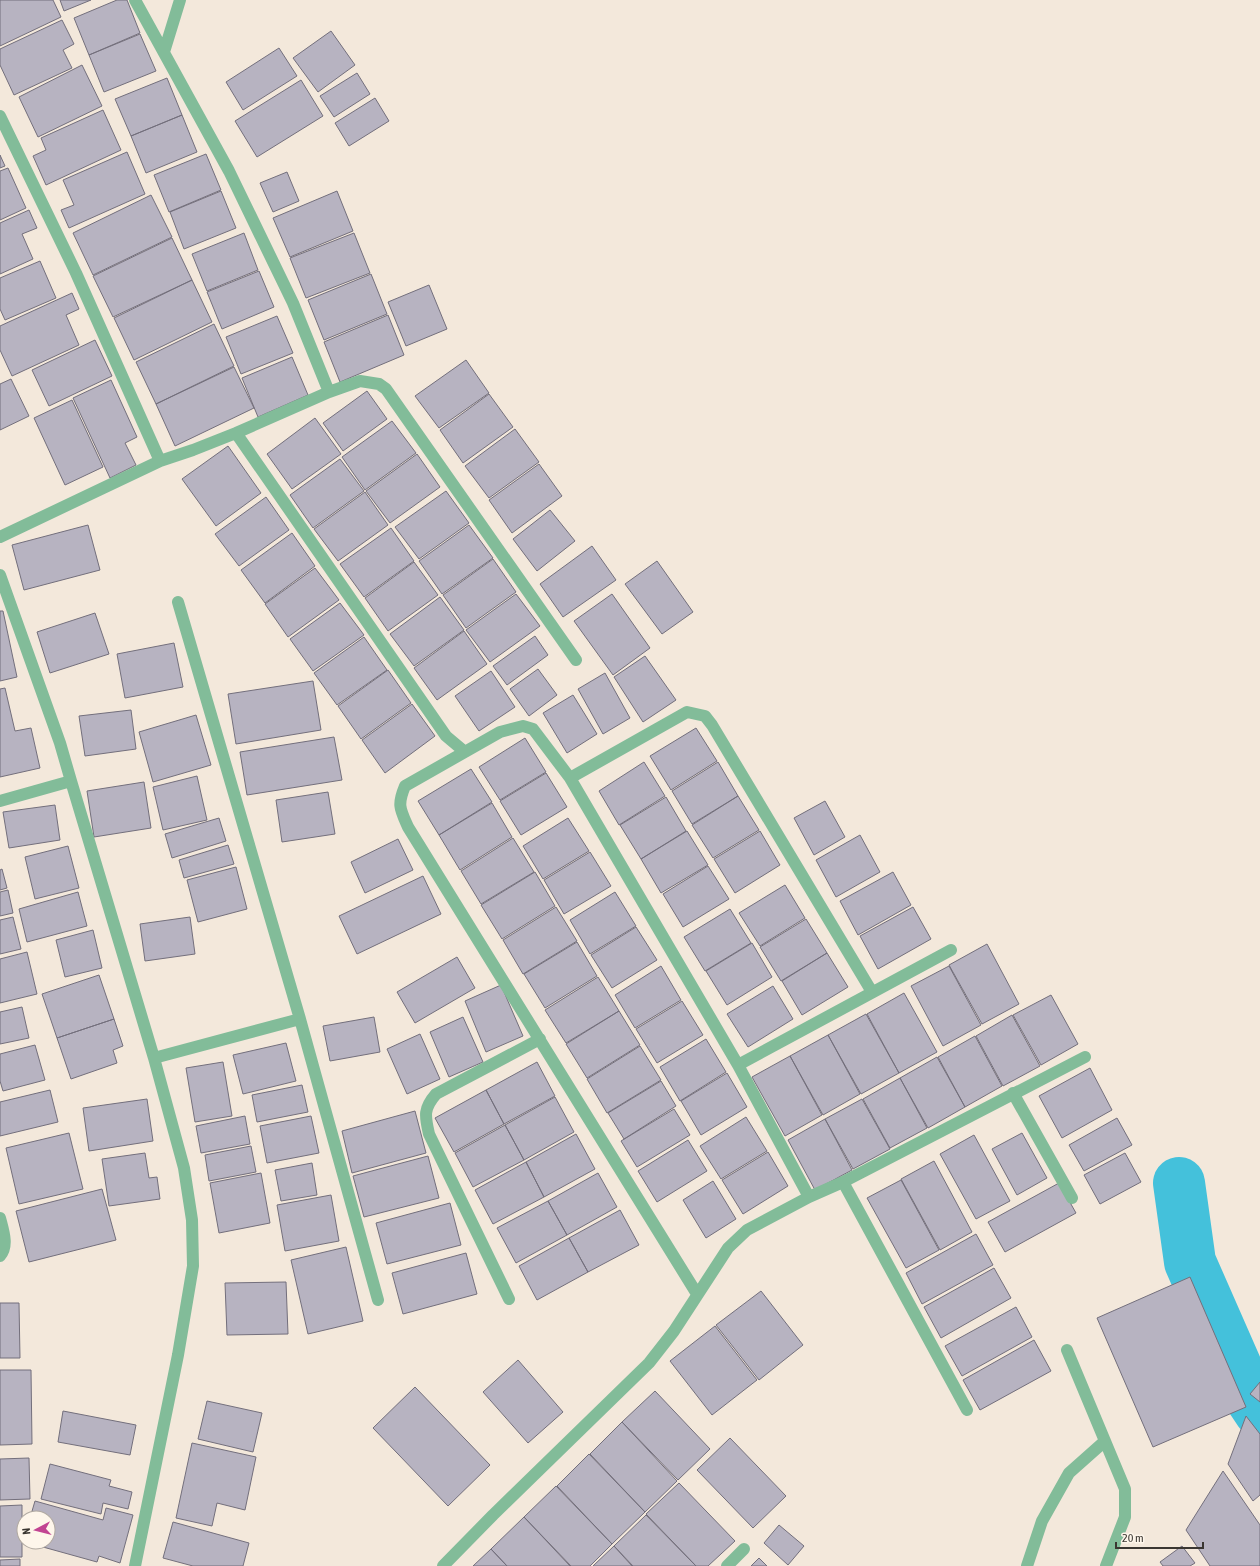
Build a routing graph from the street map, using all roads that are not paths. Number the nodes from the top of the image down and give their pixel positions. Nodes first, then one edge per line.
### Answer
1 (135, 0) edge
2 (180, 0) edge
3 (164, 52) junction
4 (0, 116) edge
5 (330, 392) junction
6 (236, 433) junction
7 (160, 461) junction
8 (0, 537) edge
9 (0, 575) edge
10 (178, 602) dead end
11 (576, 660) dead end
12 (465, 752) junction
13 (570, 778) junction
14 (71, 781) junction
15 (0, 801) edge
16 (952, 950) dead end
17 (872, 992) junction
18 (300, 1019) junction
19 (540, 1039) junction
20 (1084, 1057) dead end
21 (154, 1058) junction
22 (738, 1065) junction
23 (1013, 1093) junction
24 (843, 1182) junction
25 (809, 1197) junction
26 (1072, 1198) dead end
27 (0, 1218) edge
28 (0, 1256) edge
29 (697, 1294) junction
30 (509, 1299) dead end
31 (378, 1300) dead end
32 (1067, 1350) dead end
33 (967, 1410) dead end
34 (1106, 1441) junction
35 (744, 1549) dead end
36 (135, 1566) edge
37 (443, 1566) edge
38 (727, 1566) edge
39 (1027, 1566) edge
40 (1106, 1566) edge

1 - 3 street
2 - 3 street
3 - 5 street
4 - 7 street
5 - 6 street
5 - 11 street
6 - 7 street
6 - 12 street
7 - 8 street
9 - 14 street
10 - 18 street
12 - 13 street
12 - 19 street
13 - 17 street
13 - 22 street
14 - 15 street
14 - 21 street
16 - 17 street
17 - 22 street
18 - 21 street
18 - 31 street
19 - 29 street
19 - 30 street
20 - 23 street
21 - 36 street
22 - 25 street
23 - 24 street
23 - 26 street
24 - 25 street
24 - 33 street
25 - 29 street
27 - 28 street
29 - 37 street
32 - 34 street
34 - 39 street
34 - 40 street
35 - 38 street

